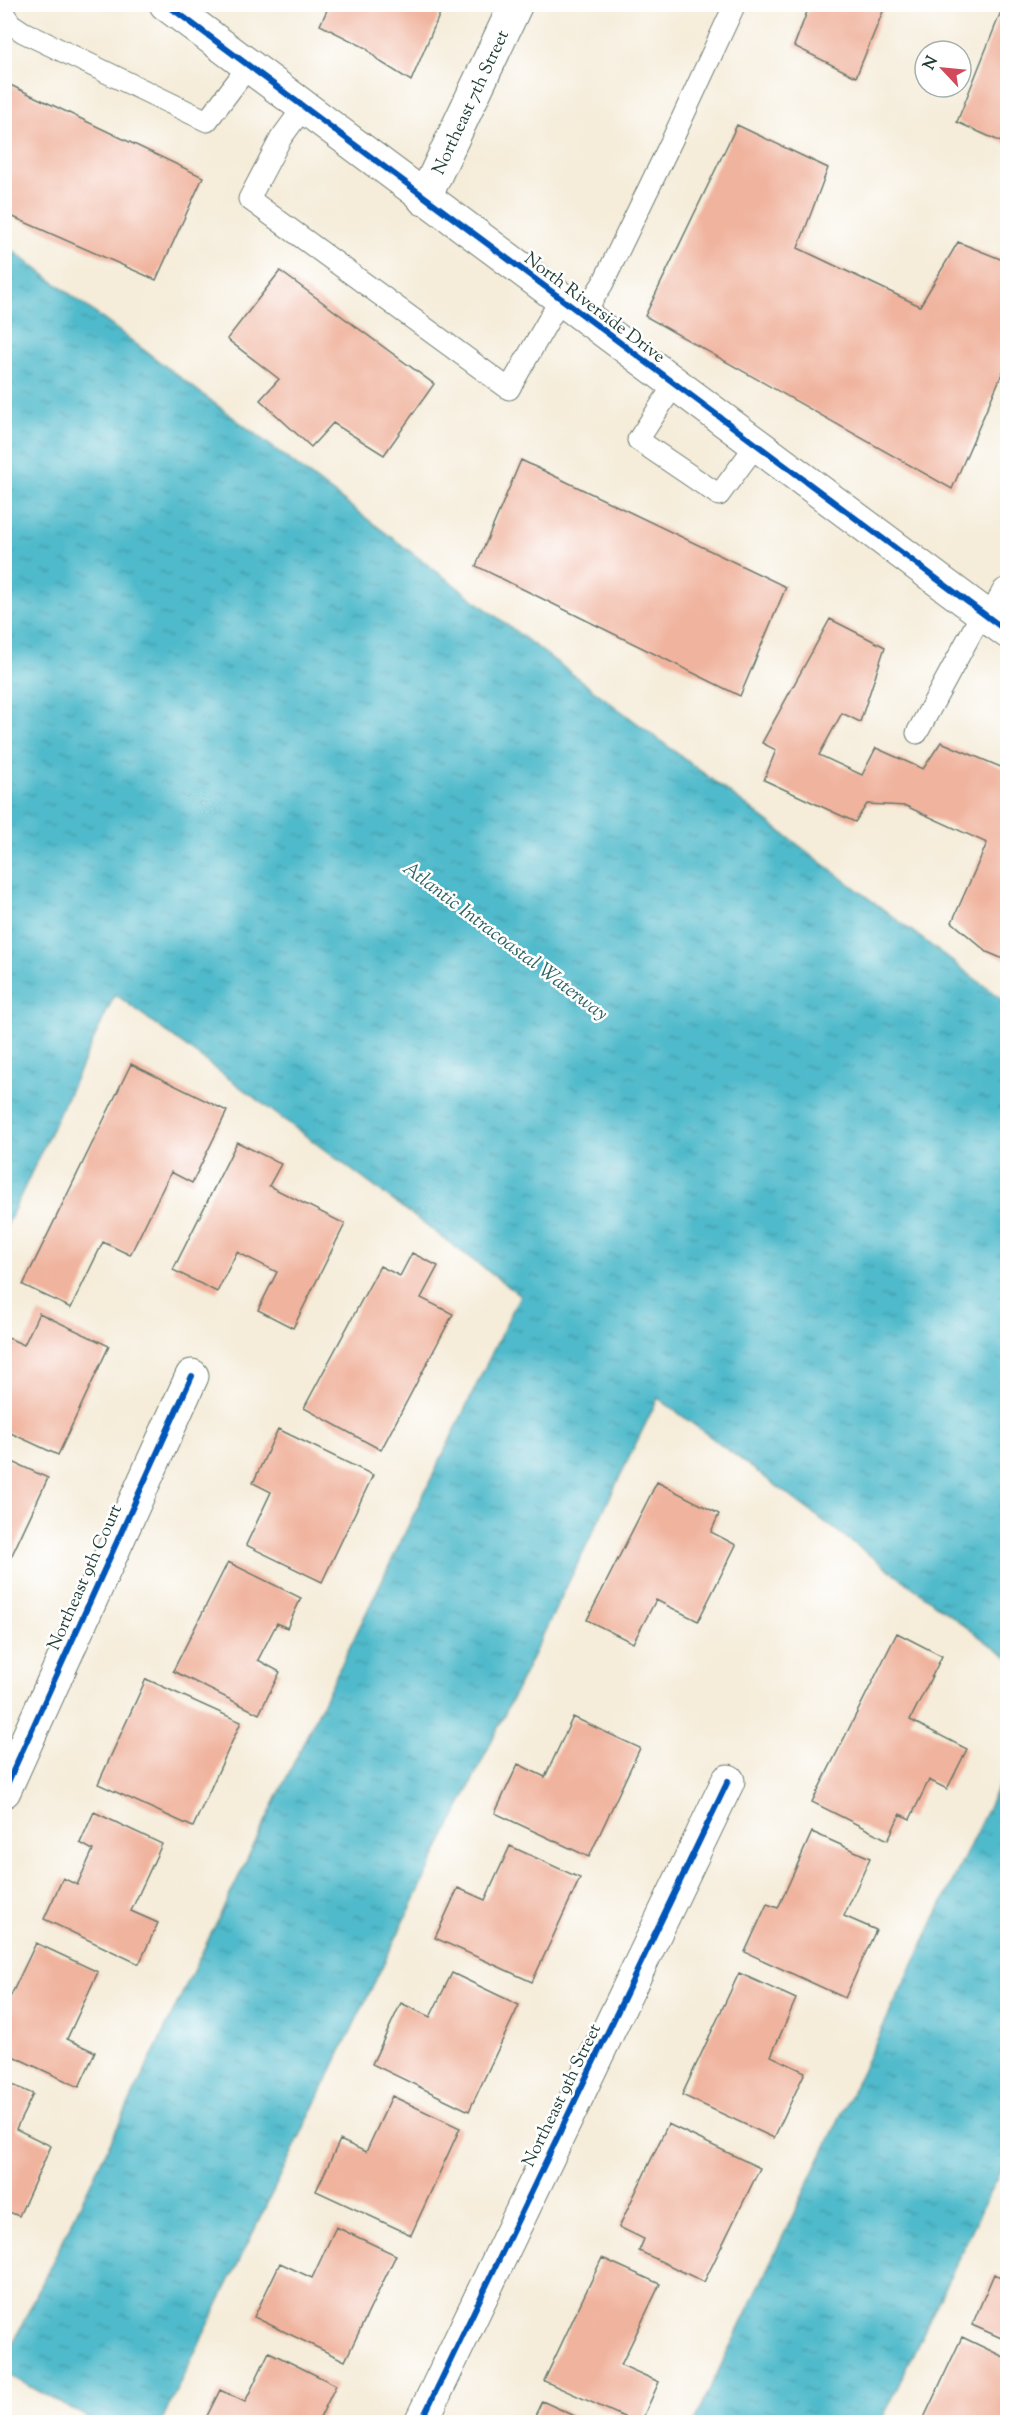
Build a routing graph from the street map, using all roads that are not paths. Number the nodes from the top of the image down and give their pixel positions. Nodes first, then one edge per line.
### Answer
1 (166, 4) edge
2 (516, 4) edge
3 (735, 4) edge
4 (4, 14) edge
5 (248, 67) junction
6 (303, 108) junction
7 (424, 199) junction
8 (571, 308) junction
9 (674, 385) junction
10 (756, 445) junction
11 (998, 615) edge
12 (917, 733) dead end
13 (192, 1376) dead end
14 (728, 1781) dead end
15 (4, 1791) edge
16 (422, 2422) edge

1 - 5 street, North Riverside Drive
2 - 7 street, Northeast 7th Street
3 - 8 lane
4 - 5 lane
5 - 6 street, North Riverside Drive
6 - 7 street, North Riverside Drive
6 - 8 lane
7 - 8 street, North Riverside Drive
8 - 9 street, North Riverside Drive
9 - 10 street, North Riverside Drive
9 - 10 lane
10 - 11 street, North Riverside Drive
11 - 12 lane
13 - 15 street, Northeast 9th Court
14 - 16 street, Northeast 9th Street

